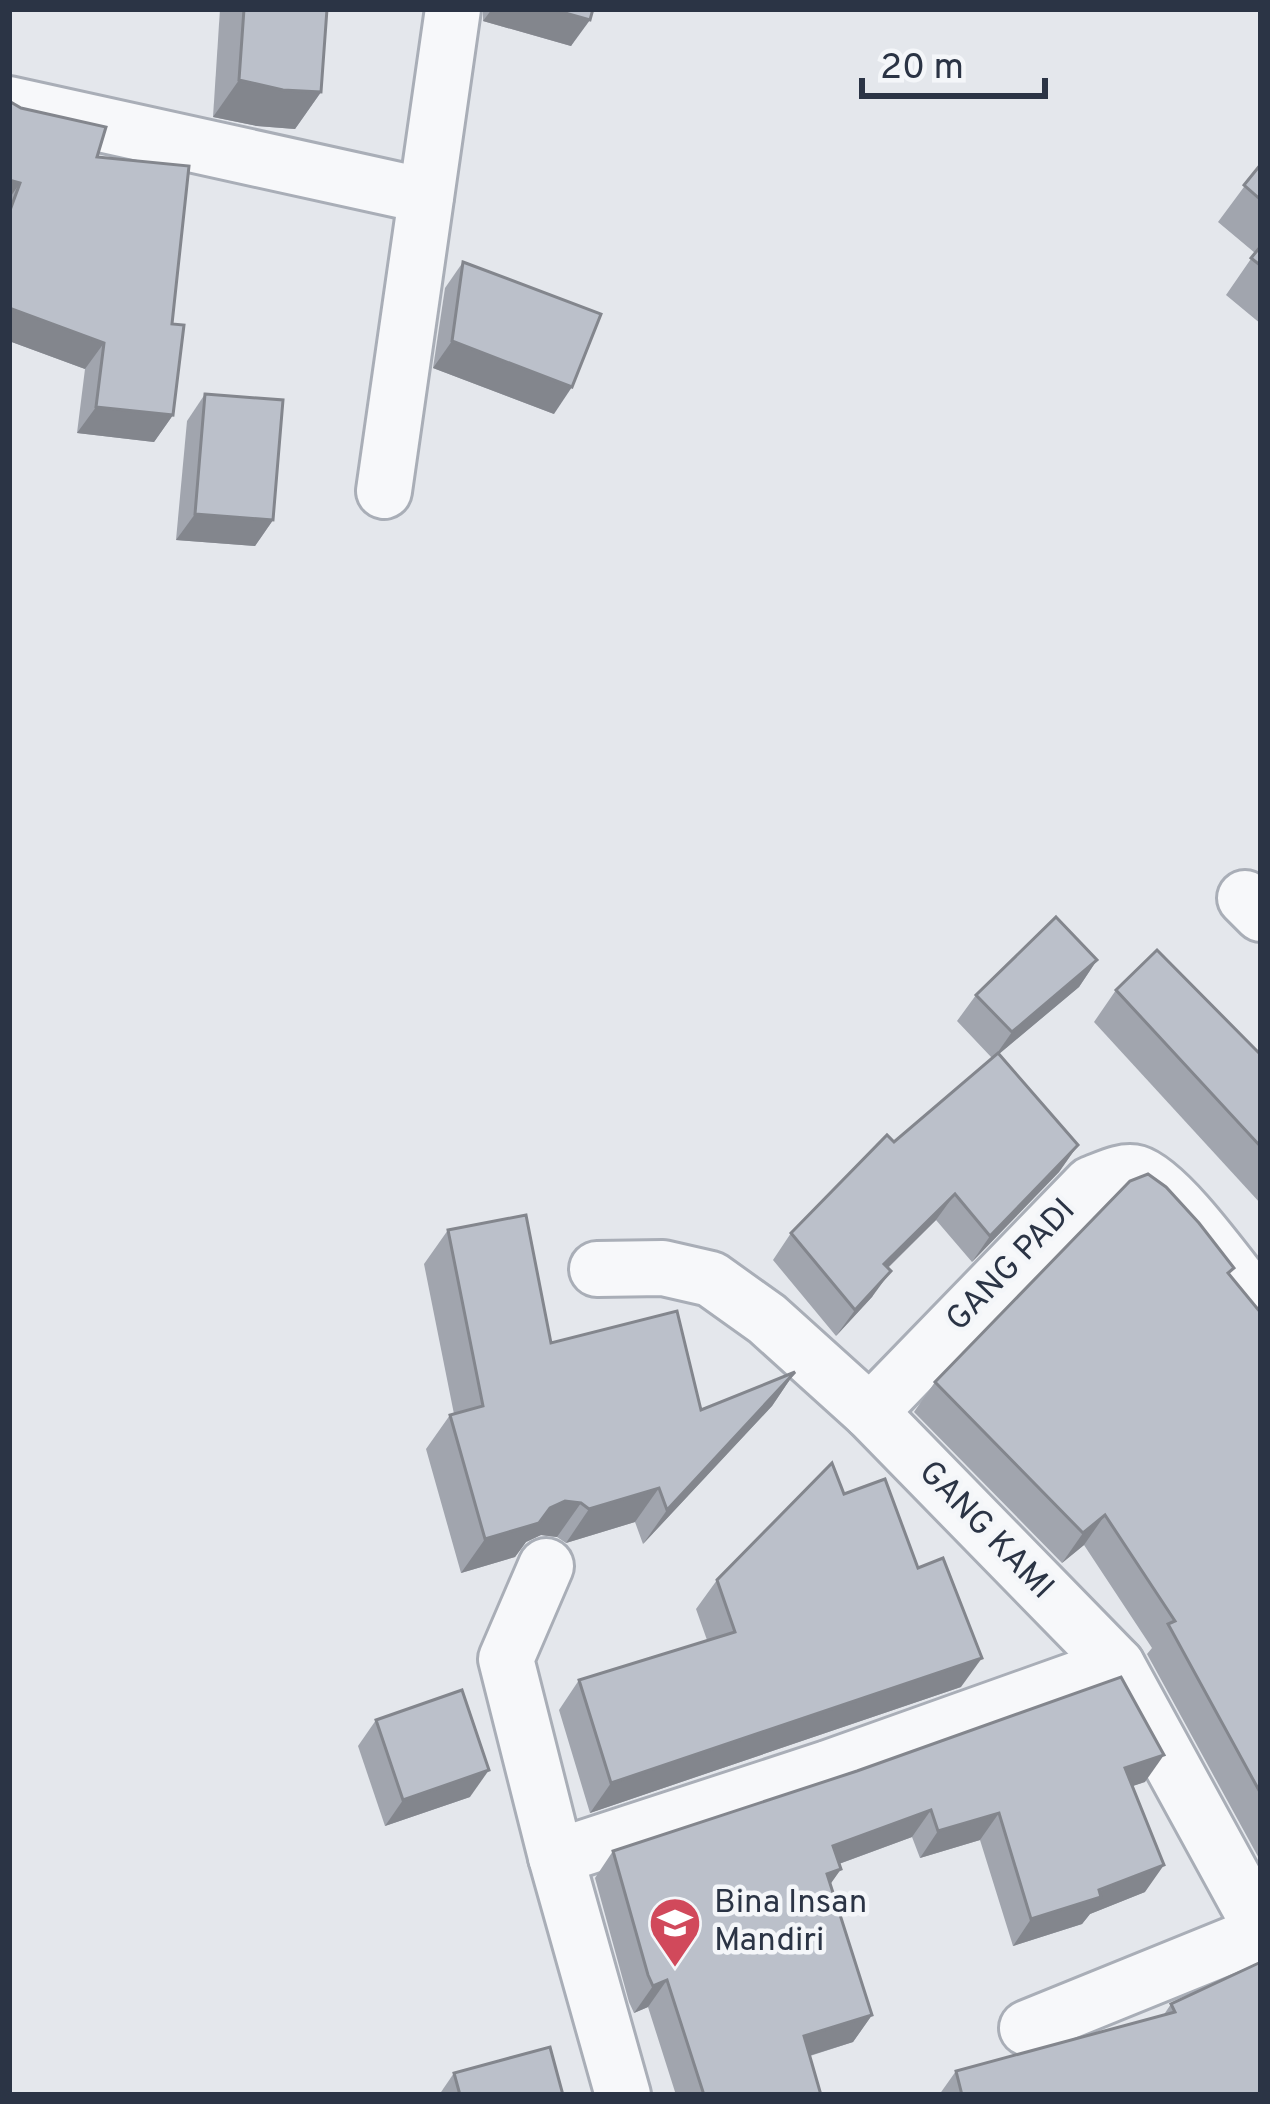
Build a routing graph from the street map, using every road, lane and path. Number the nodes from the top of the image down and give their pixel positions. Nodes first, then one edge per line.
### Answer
1 (454, 9) edge
2 (9, 104) edge
3 (427, 196) junction
4 (384, 491) dead end
5 (597, 1269) dead end
6 (1261, 1308) edge
7 (870, 1412) junction
8 (546, 1566) dead end
9 (1117, 1665) junction
10 (556, 1857) junction
11 (1261, 1931) edge
12 (1027, 2028) dead end
13 (623, 2095) edge

1 - 3 street
2 - 3 street
3 - 4 street
5 - 7 street, GANG KAMI
6 - 7 street, GANG PADI
7 - 9 street, GANG KAMI
8 - 10 street
9 - 10 street
9 - 11 street, GANG KAMI
10 - 13 street
11 - 12 street

